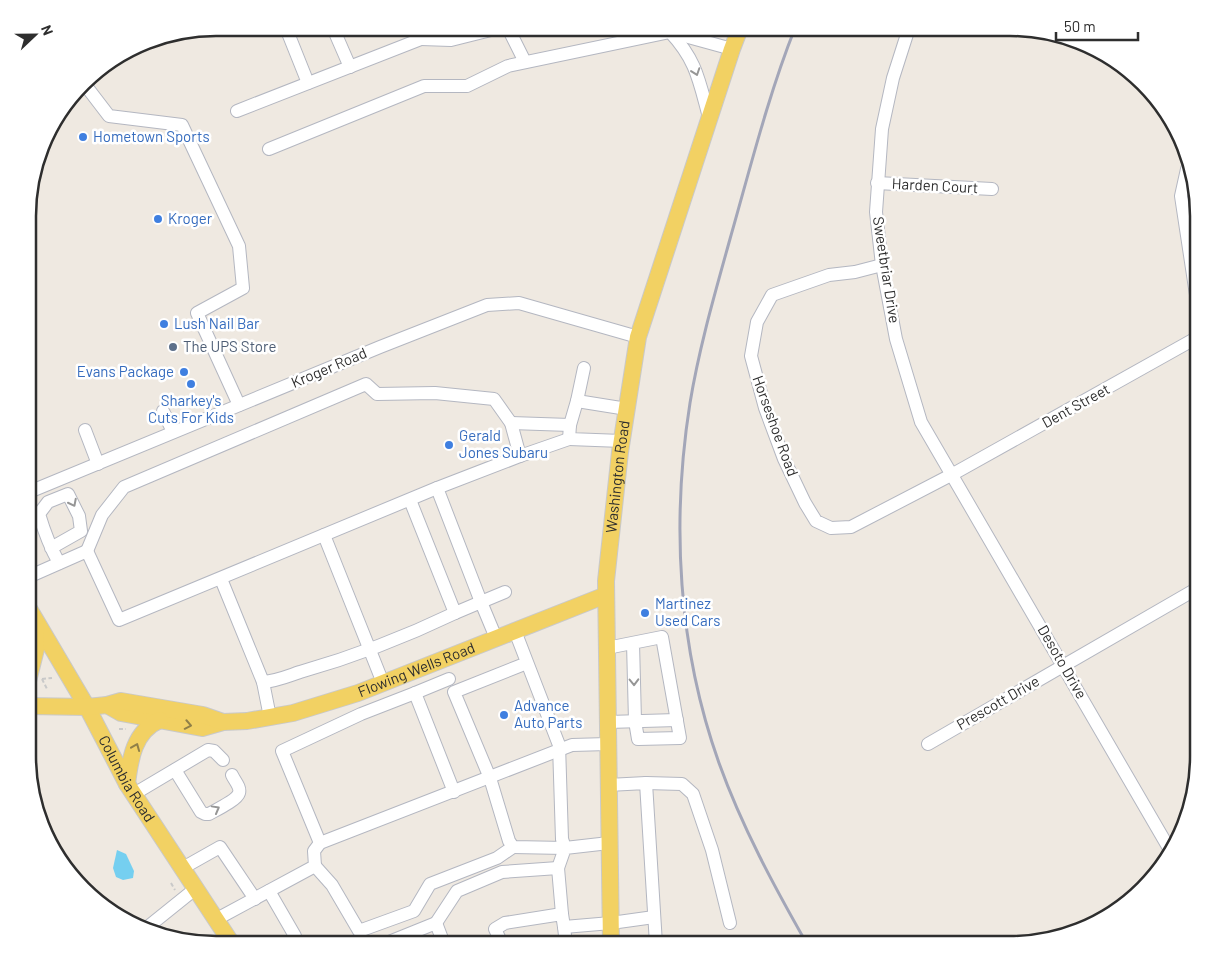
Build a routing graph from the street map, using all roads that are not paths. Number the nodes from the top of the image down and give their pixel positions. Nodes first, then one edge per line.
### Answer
1 (289, 36) edge
2 (336, 36) edge
3 (416, 36) edge
4 (430, 36) edge
5 (456, 36) edge
6 (515, 36) edge
7 (651, 36) edge
8 (673, 36) edge
9 (685, 36) edge
10 (737, 36) edge
11 (906, 36) edge
12 (732, 49) junction
13 (525, 62) junction
14 (350, 67) junction
15 (308, 83) junction
16 (89, 89) edge
17 (237, 111) dead end
18 (710, 117) junction
19 (269, 149) dead end
20 (1186, 179) edge
21 (877, 183) junction
22 (992, 188) dead end
23 (1190, 252) edge
24 (882, 265) junction
25 (638, 337) junction
26 (1190, 342) edge
27 (584, 368) dead end
28 (577, 401) junction
29 (239, 405) junction
30 (627, 409) junction
31 (163, 410) dead end
32 (511, 423) junction
33 (570, 425) junction
34 (85, 430) dead end
35 (173, 432) junction
36 (569, 438) junction
37 (622, 441) junction
38 (520, 456) junction
39 (98, 464) junction
40 (953, 474) junction
41 (437, 488) junction
42 (36, 489) edge
43 (410, 500) junction
44 (324, 535) junction
45 (51, 548) dead end
46 (88, 551) junction
47 (59, 563) junction
48 (36, 573) edge
49 (220, 579) junction
50 (505, 592) dead end
51 (1190, 593) edge
52 (606, 595) junction
53 (481, 602) junction
54 (455, 613) junction
55 (36, 621) edge
56 (515, 631) junction
57 (496, 638) junction
58 (633, 643) junction
59 (370, 648) junction
60 (607, 648) junction
61 (442, 659) junction
62 (527, 663) junction
63 (1063, 665) junction
64 (449, 679) junction
65 (264, 682) junction
66 (383, 683) junction
67 (454, 692) junction
68 (415, 693) junction
69 (107, 705) junction
70 (36, 706) edge
71 (87, 708) junction
72 (270, 717) junction
73 (160, 720) junction
74 (677, 720) junction
75 (635, 721) junction
76 (223, 722) junction
77 (608, 722) junction
78 (608, 744) junction
79 (928, 744) dead end
80 (558, 751) junction
81 (222, 760) dead end
82 (175, 770) junction
83 (232, 775) dead end
84 (490, 778) junction
85 (646, 783) junction
86 (608, 785) junction
87 (131, 789) junction
88 (454, 792) junction
89 (320, 843) junction
90 (610, 843) junction
91 (1167, 844) edge
92 (513, 847) junction
93 (565, 848) junction
94 (315, 866) junction
95 (558, 868) junction
96 (182, 869) junction
97 (195, 889) junction
98 (269, 891) junction
99 (255, 899) junction
100 (654, 917) junction
101 (215, 920) junction
102 (563, 920) junction
103 (436, 923) junction
104 (611, 923) junction
105 (152, 924) edge
106 (730, 924) dead end
107 (226, 936) edge
108 (299, 936) edge
109 (404, 936) edge
110 (441, 936) edge
111 (498, 936) edge
112 (565, 936) edge
113 (611, 936) edge
114 (655, 936) edge

1 - 15 street
2 - 14 street
3 - 14 street
4 - 5 street
6 - 13 street
7 - 13 street
8 -> 18 street
9 - 12 street
10 - 12 main road, Washington Road
11 - 21 street, Sweetbriar Drive
12 - 18 main road, Washington Road
13 - 19 street
14 - 15 street
15 - 17 street
16 - 29 street
18 - 25 main road, Washington Road
20 - 23 street
21 - 22 street, Harden Court
21 - 24 street, Sweetbriar Drive
24 - 40 street, Sweetbriar Drive
24 - 40 street, Horseshoe Road
25 - 29 street, Kroger Road
25 - 30 main road, Washington Road
26 - 40 street, Dent Street
27 - 28 street
28 - 30 street
28 - 33 street
29 - 35 street, Kroger Road
30 - 37 main road, Washington Road
31 - 35 street
32 - 33 street
32 - 38 street
32 - 46 street
33 - 36 street
34 - 39 street
35 - 39 street, Kroger Road
36 - 37 street
36 - 38 street
37 - 52 main road, Washington Road
38 - 41 street
39 - 42 street, Kroger Road
40 - 63 street, Desoto Drive
41 - 43 street
41 - 53 street
43 - 44 street
43 - 54 street
44 - 49 street
44 - 59 street
45 - 47 street
46 - 47 street
46 - 49 street
47 - 48 street
49 - 65 street
50 - 53 street
51 - 63 street, Prescott Drive
52 - 56 main road, Flowing Wells Road
52 - 60 main road, Washington Road
53 - 54 street
53 - 57 street
54 - 59 street
55 - 71 main road, Columbia Road
56 - 57 main road, Flowing Wells Road
56 - 62 street
57 - 61 main road, Flowing Wells Road
58 - 60 street
58 - 74 street
58 -> 75 street
59 - 65 street
59 - 66 street
60 - 77 main road, Washington Road
61 - 64 street
61 - 66 main road, Flowing Wells Road
62 - 67 street
62 - 80 street
63 - 79 street, Prescott Drive
63 - 91 street, Desoto Drive
64 - 67 street
64 - 68 street
65 - 72 street
66 - 72 main road, Flowing Wells Road
67 - 84 street
68 - 88 street
68 - 89 street
69 - 71 main road, Flowing Wells Road
69 - 73 main road, Flowing Wells Road
69 - 76 main road, Flowing Wells Road
70 - 71 main road, Flowing Wells Road
71 - 87 main road, Columbia Road
72 - 76 main road, Flowing Wells Road
73 -> 76 main road, Flowing Wells Road
87 -> 73 main road
74 - 75 street
74 - 75 street
75 - 77 street
77 - 78 main road, Washington Road
78 - 80 street
78 - 86 main road, Washington Road
80 - 84 street
80 - 93 street
81 - 82 street
82 -> 83 street
82 - 87 street
84 - 88 street
84 - 92 street
85 - 86 street
85 - 100 street
85 - 106 street
86 - 90 main road, Washington Road
87 - 96 main road, Columbia Road
88 - 89 street
89 - 94 street
90 - 93 street
90 - 104 main road, Washington Road
92 - 93 street
92 - 94 street
93 - 95 street
94 - 98 street
95 - 102 street
95 - 103 street
96 - 97 main road, Columbia Road
96 - 99 street
97 - 101 main road, Columbia Road
97 - 105 street
98 - 99 street
98 - 108 street
99 - 101 street
100 - 104 street
100 - 114 street
101 - 107 main road, Columbia Road
102 - 104 street
102 - 111 street
102 - 112 street
103 - 109 street
103 - 110 street
104 - 113 main road, Washington Road

